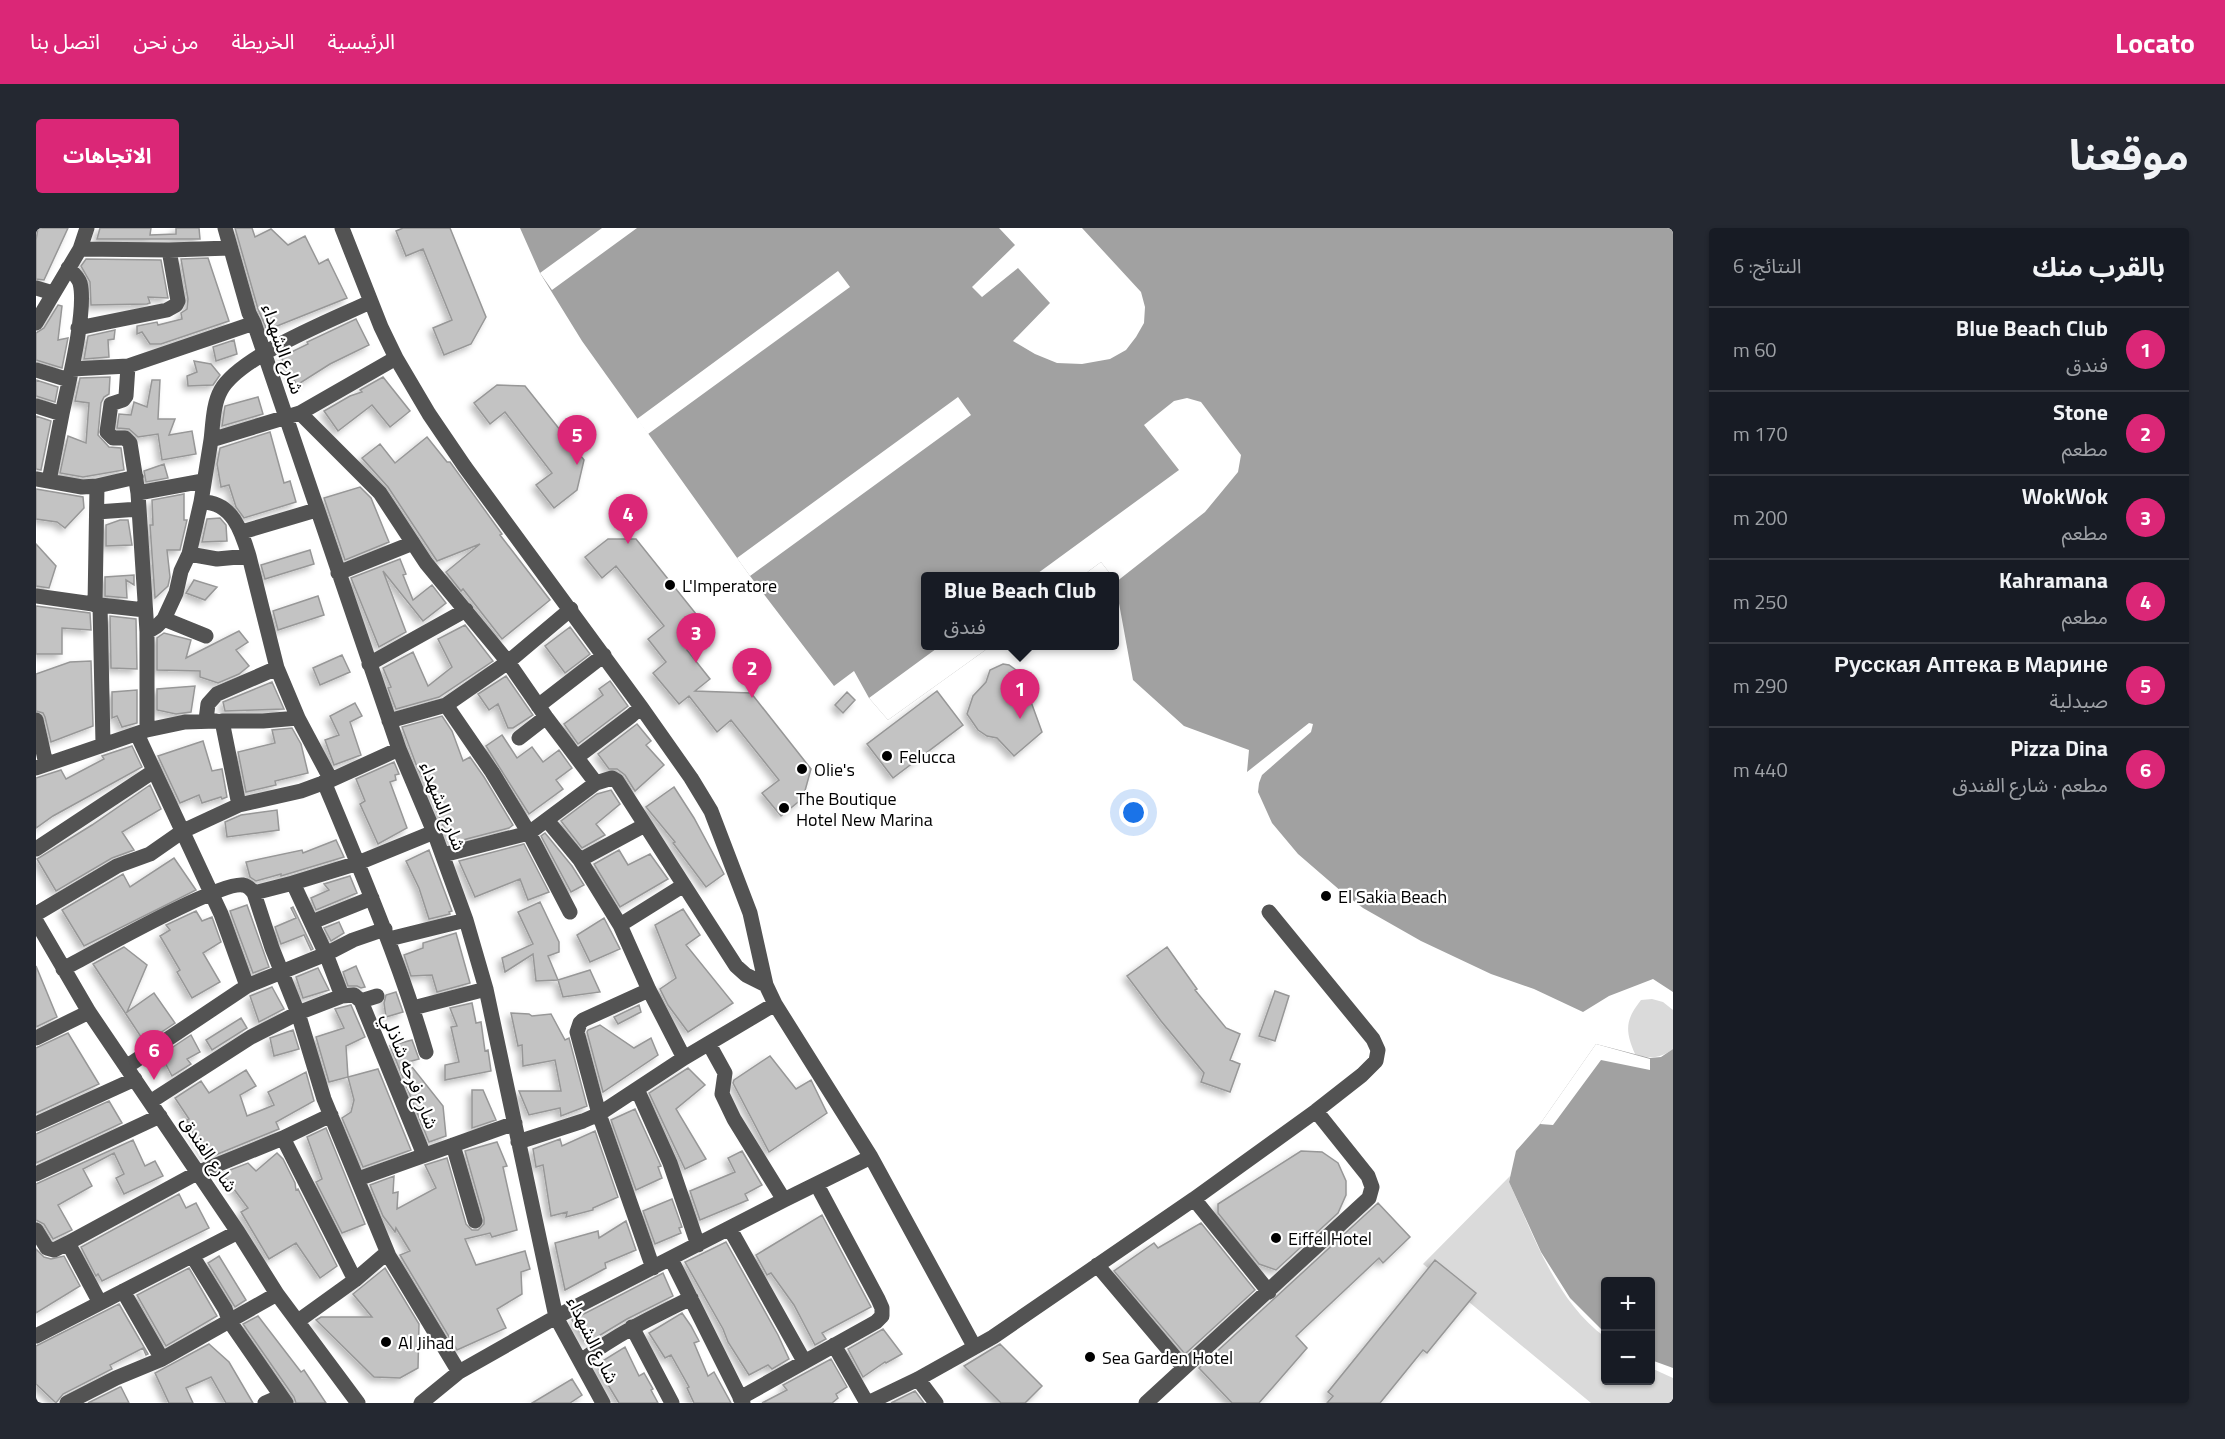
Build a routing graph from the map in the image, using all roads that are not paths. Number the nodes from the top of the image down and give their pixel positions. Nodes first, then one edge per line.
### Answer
1 (87, 228) edge
2 (225, 228) edge
3 (342, 228) edge
4 (230, 248) junction
5 (80, 249) junction
6 (169, 250) junction
7 (68, 268) junction
8 (36, 288) edge
9 (53, 293) junction
10 (370, 302) junction
11 (36, 323) edge
12 (255, 323) junction
13 (78, 328) junction
14 (264, 353) junction
15 (396, 358) junction
16 (128, 366) junction
17 (36, 370) edge
18 (70, 374) junction
19 (36, 406) edge
20 (62, 414) junction
21 (292, 416) junction
22 (211, 440) junction
23 (136, 477) junction
24 (43, 480) edge
25 (203, 482) junction
26 (98, 486) junction
27 (138, 493) junction
28 (201, 502) junction
29 (139, 509) junction
30 (316, 510) junction
31 (97, 512) junction
32 (242, 532) junction
33 (413, 543) junction
34 (189, 554) junction
35 (249, 556) junction
36 (338, 573) junction
37 (36, 596) edge
38 (98, 605) junction
39 (571, 609) junction
40 (145, 610) junction
41 (466, 610) junction
42 (164, 619) junction
43 (147, 632) junction
44 (206, 636) dead end
45 (604, 655) junction
46 (508, 662) junction
47 (369, 664) junction
48 (278, 668) junction
49 (446, 705) junction
50 (641, 707) junction
51 (542, 711) junction
52 (298, 718) junction
53 (36, 720) edge
54 (206, 720) junction
55 (222, 721) junction
56 (389, 721) junction
57 (142, 732) junction
58 (519, 738) dead end
59 (103, 744) junction
60 (399, 749) junction
61 (577, 757) junction
62 (41, 766) edge
63 (154, 771) junction
64 (328, 781) junction
65 (596, 783) junction
66 (239, 805) junction
67 (549, 819) junction
68 (645, 825) junction
69 (183, 831) junction
70 (434, 832) junction
71 (529, 833) junction
72 (36, 849) edge
73 (443, 855) junction
74 (580, 860) junction
75 (358, 863) junction
76 (293, 883) junction
77 (684, 885) junction
78 (210, 893) junction
79 (254, 893) junction
80 (372, 898) junction
81 (570, 912) dead end
82 (1269, 912) dead end
83 (36, 915) edge
84 (466, 920) junction
85 (36, 921) edge
86 (312, 922) junction
87 (620, 925) junction
88 (387, 934) junction
89 (40, 937) edge
90 (326, 954) junction
91 (63, 969) junction
92 (280, 971) junction
93 (766, 985) junction
94 (248, 986) junction
95 (486, 989) junction
96 (649, 990) junction
97 (342, 996) junction
98 (377, 996) dead end
99 (361, 1001) junction
100 (775, 1004) junction
101 (413, 1008) junction
102 (89, 1012) junction
103 (298, 1012) junction
104 (36, 1038) edge
105 (709, 1044) junction
106 (426, 1052) dead end
107 (684, 1058) junction
108 (130, 1073) junction
109 (638, 1089) junction
110 (150, 1102) junction
111 (1316, 1111) junction
112 (599, 1114) junction
113 (331, 1115) junction
114 (160, 1116) junction
115 (515, 1123) junction
116 (36, 1124) edge
117 (283, 1138) junction
118 (518, 1142) junction
119 (453, 1145) junction
120 (424, 1155) junction
121 (871, 1157) junction
122 (197, 1173) junction
123 (36, 1174) edge
124 (358, 1179) junction
125 (817, 1185) junction
126 (1194, 1198) junction
127 (784, 1200) junction
128 (475, 1221) dead end
129 (730, 1229) junction
130 (36, 1230) edge
131 (238, 1232) junction
132 (68, 1243) junction
133 (698, 1245) junction
134 (389, 1256) junction
135 (193, 1257) junction
136 (671, 1259) junction
137 (1097, 1265) junction
138 (653, 1269) junction
139 (355, 1280) junction
140 (123, 1291) junction
141 (1269, 1292) junction
142 (277, 1294) junction
143 (691, 1298) junction
144 (100, 1302) junction
145 (556, 1317) junction
146 (298, 1321) junction
147 (230, 1322) junction
148 (632, 1327) junction
149 (36, 1336) edge
150 (834, 1345) junction
151 (974, 1346) junction
152 (162, 1359) junction
153 (581, 1361) junction
154 (804, 1361) junction
155 (1184, 1368) junction
156 (459, 1372) junction
157 (918, 1379) junction
158 (283, 1399) edge
159 (742, 1400) edge
160 (67, 1403) edge
161 (265, 1403) edge
162 (358, 1403) edge
163 (421, 1403) edge
164 (603, 1403) edge
165 (672, 1403) edge
166 (867, 1403) edge
167 (936, 1403) edge
168 (1146, 1403) edge

1 - 5 street
2 - 4 street, شارع الشهداء
3 - 10 street
4 - 6 street
4 - 12 street, شارع الشهداء
5 - 6 street
5 - 7 street
6 - 13 street
7 - 9 street
7 - 13 street
8 - 9 street
9 - 11 street
10 - 14 street
10 - 15 street
12 - 14 street, شارع الشهداء
12 - 16 street
13 - 18 street
14 - 21 street, شارع الشهداء
14 - 22 street
15 - 21 street
15 - 39 street
16 - 18 street
16 - 23 street
17 - 18 street
18 - 20 street
19 - 20 street
20 - 24 street
21 - 22 street
21 - 30 street, شارع الشهداء
21 - 33 street
22 - 25 street
23 - 26 street
23 - 27 street
24 - 26 street
25 - 27 street
25 - 28 street
26 - 31 street
27 - 29 street
28 - 32 street
28 - 34 street
29 - 31 street
29 - 40 street
30 - 32 street
30 - 36 street, شارع الشهداء
31 - 38 street
32 - 35 street
33 - 36 street
33 - 41 street
34 - 35 street
34 - 42 street
35 - 48 street
36 - 47 street, شارع الشهداء
37 - 38 street
38 - 40 street
38 - 59 street
39 - 45 street
39 - 46 street
40 - 43 street
41 - 46 street
41 - 47 street
42 - 43 street
42 - 44 street
43 - 57 street
45 - 50 street
45 - 51 street
46 - 49 street
46 - 51 street
47 - 56 street, شارع الشهداء
48 - 52 street
48 - 54 street
49 - 56 street
49 - 71 street
50 - 61 street
50 - 93 street
51 - 58 street
51 - 61 street
52 - 55 street
52 - 64 street
53 - 62 street
54 - 55 street
54 - 57 street
55 - 66 street
56 - 60 street, شارع الشهداء
57 - 59 street
57 - 63 street
59 - 62 street
60 - 64 street
60 - 70 street, شارع الشهداء
61 - 65 street
63 - 69 street
63 - 72 street
64 - 66 street
64 - 75 street
65 - 67 street
65 - 68 street
66 - 69 street
67 - 71 street
67 - 74 street
68 - 74 street
68 - 77 street
69 - 78 street
69 - 83 street
70 - 73 street, شارع الشهداء
70 - 75 street
71 - 73 street
71 - 81 street
73 - 84 street, شارع الشهداء
74 - 87 street
75 - 76 street
75 - 80 street
76 - 79 street
76 - 86 street
77 - 87 street
77 - 93 street
78 - 79 street
78 - 91 street
78 - 94 street
79 - 92 street
80 - 86 street
80 - 88 street
82 - 111 street
84 - 88 street
84 - 95 street, شارع الشهداء
85 - 89 street, شارع الفندق
86 - 90 street
87 - 96 street
88 - 90 street
88 - 101 street
89 - 91 street, شارع الفندق
90 - 92 street
90 - 97 street
91 - 102 street, شارع الفندق
92 - 94 street
92 - 103 street
93 - 100 street
94 - 108 street
95 - 101 street
95 - 115 street, شارع الشهداء
96 - 107 street
96 - 112 street
97 - 99 street
97 - 103 street
98 - 99 street
99 - 120 street, شارع فرحه شاذلي
100 - 105 street
100 - 121 street
101 - 106 street
102 - 104 street
102 - 108 street, شارع الفندق
103 - 110 street
103 - 113 street
105 - 107 street
105 - 127 street
107 - 109 street
108 - 110 street, شارع الفندق
108 - 116 street
109 - 112 street
109 - 133 street
110 - 114 street, شارع الفندق
111 - 126 street
111 - 141 street
112 - 118 street
112 - 138 street
113 - 117 street
113 - 124 street
114 - 122 street, شارع الفندق
114 - 123 street
115 - 118 street, شارع الشهداء
115 - 119 street
117 - 122 street
117 - 139 street
118 - 145 street, شارع الشهداء
119 - 120 street
119 - 128 street
120 - 124 street
121 - 125 street
121 - 151 street
122 - 131 street, شارع الفندق
122 - 132 street
124 - 134 street
125 - 127 street
125 - 150 street
126 - 137 street
126 - 141 street
127 - 129 street
129 - 133 street
129 - 154 street
130 - 132 street
131 - 135 street
131 - 142 street, شارع الفندق
132 - 144 street
133 - 136 street
134 - 139 street
134 - 156 street
135 - 140 street
135 - 147 street
136 - 138 street
136 - 143 street
137 - 151 street
137 - 155 street
138 - 145 street
139 - 146 street
140 - 144 street
140 - 152 street
141 - 155 street
142 - 146 street, شارع الفندق
142 - 147 street
143 - 148 street
143 - 159 street
144 - 149 street
145 - 153 street, شارع الشهداء
145 - 156 street
146 - 162 street, شارع الفندق
147 - 152 street
147 - 158 street
148 - 153 street
148 - 165 street
150 - 154 street
150 - 166 street
151 - 157 street
152 - 160 street
153 - 164 street, شارع الشهداء
154 - 159 street
155 - 168 street
156 - 163 street
157 - 166 street
157 - 167 street
158 - 161 street

